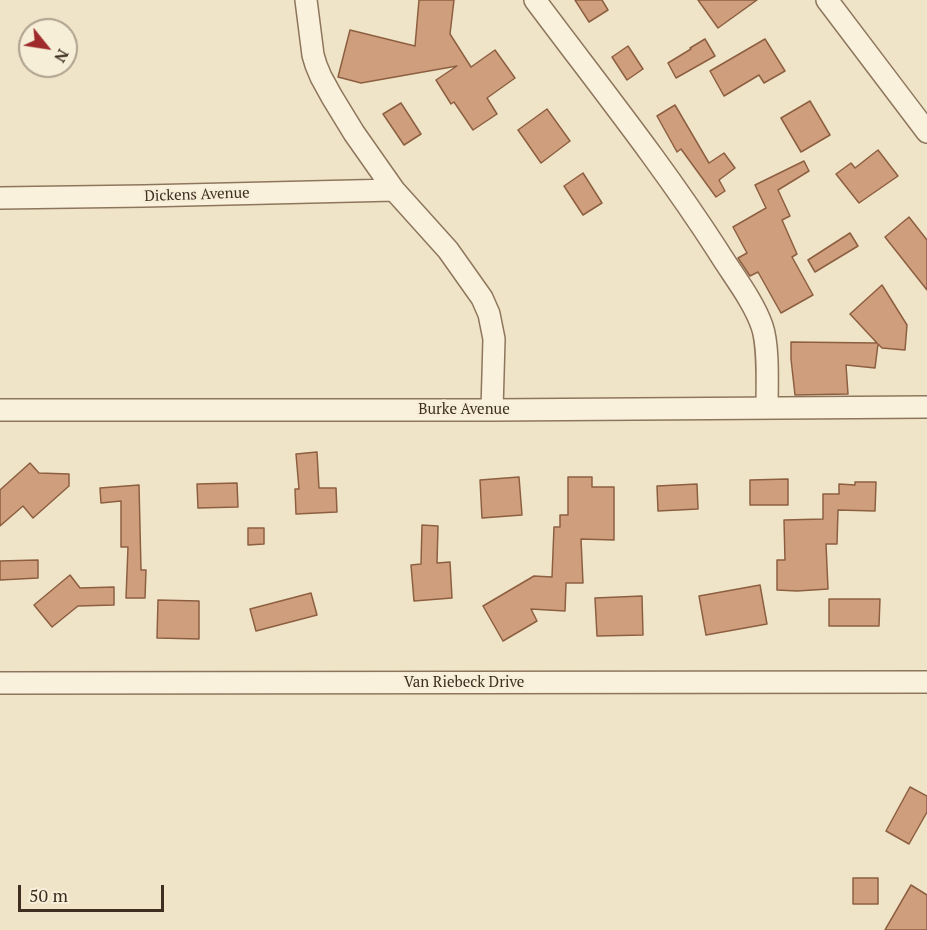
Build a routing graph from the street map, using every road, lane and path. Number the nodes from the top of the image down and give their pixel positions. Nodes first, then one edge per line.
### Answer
1 (306, 0) edge
2 (535, 0) edge
3 (827, 0) edge
4 (927, 132) edge
5 (394, 189) junction
6 (0, 198) edge
7 (767, 407) junction
8 (927, 407) edge
9 (0, 410) edge
10 (492, 410) junction
11 (927, 682) edge
12 (0, 683) edge

1 - 5 street
2 - 7 street
3 - 4 street
5 - 6 street, Dickens Avenue
5 - 10 street
7 - 8 street, Burke Avenue
7 - 10 street, Burke Avenue
9 - 10 street, Burke Avenue
11 - 12 street, Van Riebeck Drive

